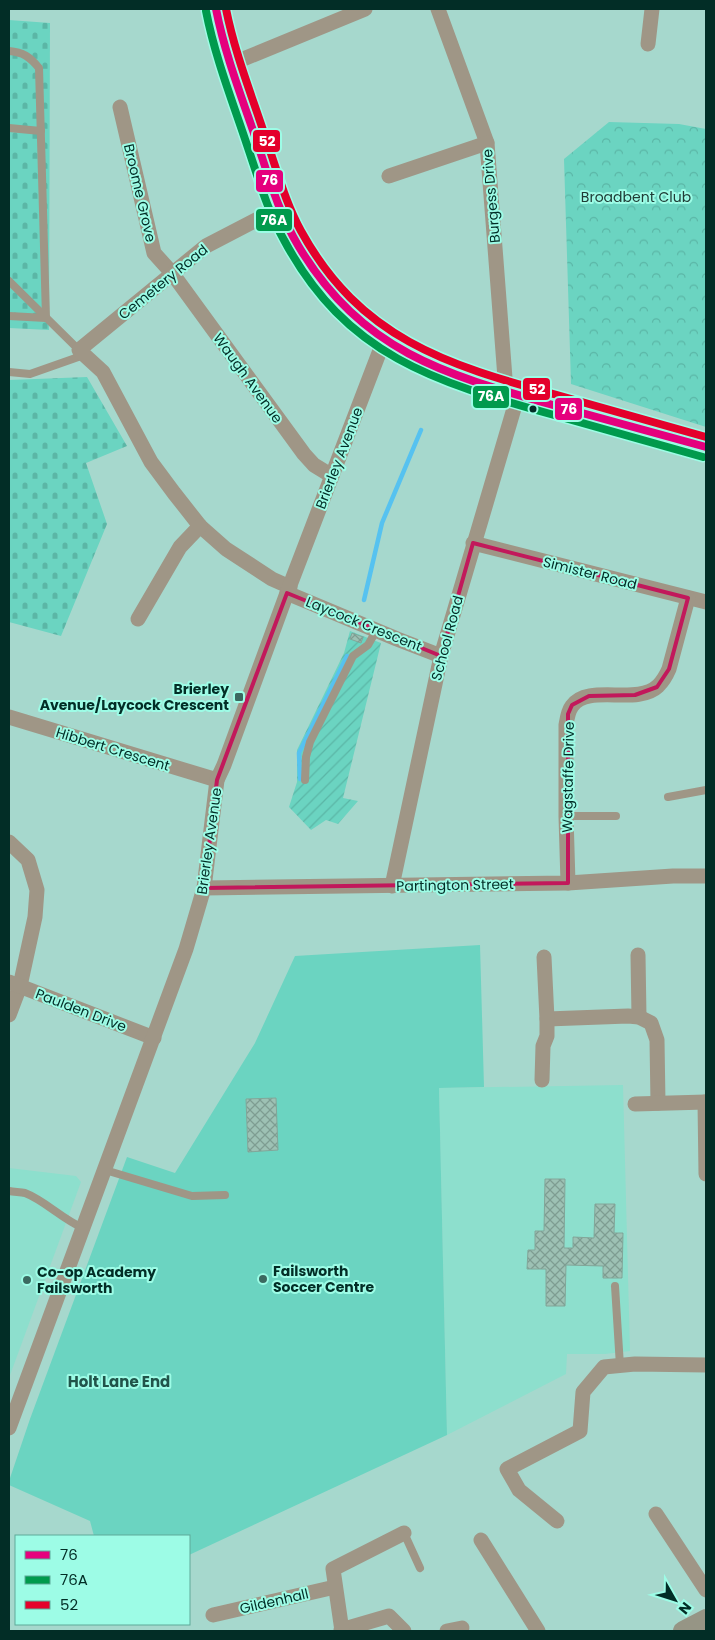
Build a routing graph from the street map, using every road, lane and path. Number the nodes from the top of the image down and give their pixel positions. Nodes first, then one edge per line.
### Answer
1 (216, 9) edge
2 (365, 9) edge
3 (438, 9) edge
4 (652, 9) edge
5 (648, 44) dead end
6 (9, 51) edge
7 (231, 64) junction
8 (120, 107) dead end
9 (9, 128) edge
10 (41, 131) junction
11 (487, 143) junction
12 (390, 176) dead end
13 (279, 208) junction
14 (172, 273) junction
15 (9, 282) edge
16 (9, 316) edge
17 (46, 318) junction
18 (384, 340) junction
19 (82, 353) junction
20 (9, 372) edge
21 (512, 393) junction
22 (706, 447) edge
23 (332, 476) junction
24 (200, 526) junction
25 (473, 543) junction
26 (289, 590) junction
27 (688, 598) junction
28 (706, 602) edge
29 (138, 619) dead end
30 (376, 631) junction
31 (441, 656) junction
32 (9, 717) edge
33 (217, 780) junction
34 (305, 780) dead end
35 (706, 790) edge
36 (668, 797) dead end
37 (566, 816) junction
38 (616, 816) dead end
39 (9, 842) edge
40 (706, 876) edge
41 (568, 883) junction
42 (392, 886) junction
43 (204, 888) junction
44 (638, 955) dead end
45 (544, 957) dead end
46 (14, 984) edge
47 (9, 1015) edge
48 (639, 1017) junction
49 (547, 1019) junction
50 (154, 1038) junction
51 (542, 1080) dead end
52 (706, 1102) edge
53 (658, 1103) junction
54 (634, 1104) dead end
55 (105, 1170) junction
56 (706, 1174) edge
57 (9, 1191) edge
58 (225, 1195) dead end
59 (83, 1228) junction
60 (615, 1286) dead end
61 (628, 1365) junction
62 (706, 1365) edge
63 (9, 1428) edge
64 (656, 1514) dead end
65 (557, 1521) dead end
66 (404, 1532) joint
67 (481, 1540) dead end
68 (420, 1568) dead end
69 (335, 1587) junction
70 (706, 1590) edge
71 (213, 1615) dead end
72 (706, 1619) edge
73 (462, 1628) dead end
74 (342, 1631) edge
75 (404, 1631) edge
76 (447, 1631) edge
77 (538, 1631) edge
78 (683, 1631) edge

1 - 7 street
2 - 7 street
3 - 11 street, Burgess Drive
4 - 5 street
6 - 10 lane
7 - 13 street
8 - 14 street, Broome Grove
9 - 10 lane
10 - 17 lane
11 - 12 street
11 - 21 street, Burgess Drive
13 - 14 street, Cemetery Road
13 - 18 street
14 - 19 street, Cemetery Road
14 - 23 street, Waugh Avenue
15 - 17 lane
16 - 17 lane
17 - 19 lane
18 - 21 street
18 - 23 street, Brierley Avenue
19 - 20 lane
19 - 24 street, Laycock Crescent
21 - 22 street
21 - 25 street, School Road
23 - 26 street, Brierley Avenue
24 - 26 street, Laycock Crescent
24 - 29 street
25 - 27 street, Simister Road
25 - 31 street, School Road
26 - 30 street, Laycock Crescent
26 - 33 street, Brierley Avenue
27 - 28 street, Simister Road
27 - 37 street, Wagstaffe Drive
30 - 31 street, Laycock Crescent
30 - 34 lane
31 - 42 street, School Road
32 - 33 street, Hibbert Crescent
33 - 43 street, Brierley Avenue
35 - 36 lane
37 - 38 lane
37 - 41 street, Wagstaffe Drive
39 - 46 street
40 - 41 street, Partington Street
41 - 42 street, Partington Street
42 - 43 street, Partington Street
43 - 50 street, Brierley Avenue
44 - 48 street
45 - 49 street
46 - 47 street
46 - 50 street, Paulden Drive
48 - 49 street
48 - 53 street
49 - 51 street
50 - 55 street, Brierley Avenue
52 - 53 street
52 - 56 street
53 - 54 street
55 - 58 lane
55 - 59 street, Brierley Avenue
57 - 59 lane
59 - 63 street, Brierley Avenue
60 - 61 lane
61 - 62 street
61 - 65 street
64 - 70 street
66 - 68 lane
66 - 69 street
67 - 77 street
69 - 71 street, Gildenhall
69 - 74 street
72 - 78 street
73 - 76 street
74 - 75 street

